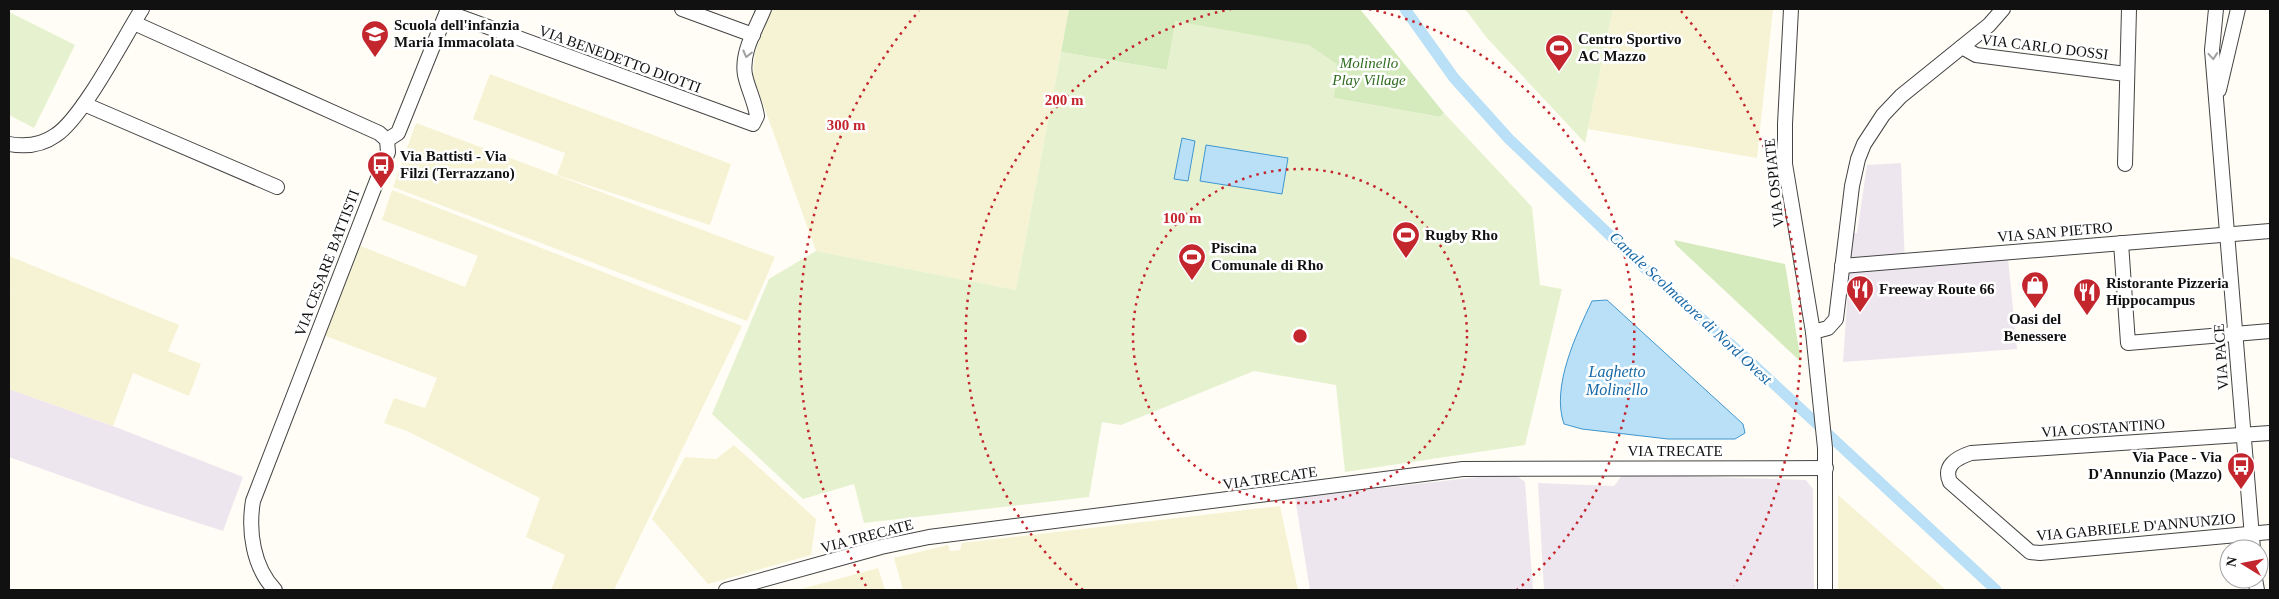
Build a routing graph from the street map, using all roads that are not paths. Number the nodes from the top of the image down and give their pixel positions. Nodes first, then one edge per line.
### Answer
1 (142, 9) edge
2 (682, 9) edge
3 (764, 9) edge
4 (1791, 9) edge
5 (2002, 9) edge
6 (2129, 9) edge
7 (2216, 9) edge
8 (2238, 9) edge
9 (447, 10) edge
10 (134, 23) junction
11 (753, 35) junction
12 (2212, 35) junction
13 (2231, 37) junction
14 (1962, 47) junction
15 (2126, 74) junction
16 (2216, 103) junction
17 (84, 104) junction
18 (387, 140) junction
19 (10, 149) edge
20 (2125, 164) dead end
21 (277, 187) dead end
22 (2270, 231) edge
23 (2226, 235) junction
24 (2121, 244) junction
25 (1842, 266) junction
26 (1812, 328) junction
27 (2270, 331) edge
28 (2236, 333) junction
29 (2270, 433) edge
30 (2243, 435) junction
31 (1826, 468) junction
32 (1946, 474) joint
33 (2270, 532) edge
34 (2251, 534) junction
35 (2252, 539) edge
36 (275, 590) edge
37 (726, 590) edge
38 (1825, 590) edge

1 - 10 street
2 - 11 street
3 - 11 street
4 - 26 street, VIA OSPIATE
5 - 14 street
6 - 15 street
7 - 12 street, VIA PACE
8 - 13 street, VIA PACE
11 -> 9 street, VIA BENEDETTO DIOTTI
9 - 18 street
10 - 17 street
10 - 18 street
12 - 13 street
12 -> 16 street, VIA PACE
13 - 16 street, VIA PACE
14 - 15 street, VIA CARLO DOSSI
14 - 25 street
15 - 20 street
16 - 23 street, VIA PACE
17 - 19 street
17 - 21 street
18 - 36 street, VIA CESARE BATTISTI
22 - 23 street, VIA SAN PIETRO
23 - 24 street, VIA SAN PIETRO
23 - 28 street, VIA PACE
24 - 25 street, VIA SAN PIETRO
24 - 28 street
25 - 26 street
26 - 31 street, VIA OSPIATE
27 - 28 street
28 - 30 street, VIA PACE
29 - 30 street, VIA COSTANTINO
30 - 32 street, VIA COSTANTINO
30 - 34 street, VIA PACE
31 - 37 street, VIA TRECATE
31 - 38 street, VIA OSPIATE
32 - 34 street, VIA GABRIELE D'ANNUNZIO
33 - 34 street, VIA GABRIELE D'ANNUNZIO
34 - 35 street, VIA PACE

